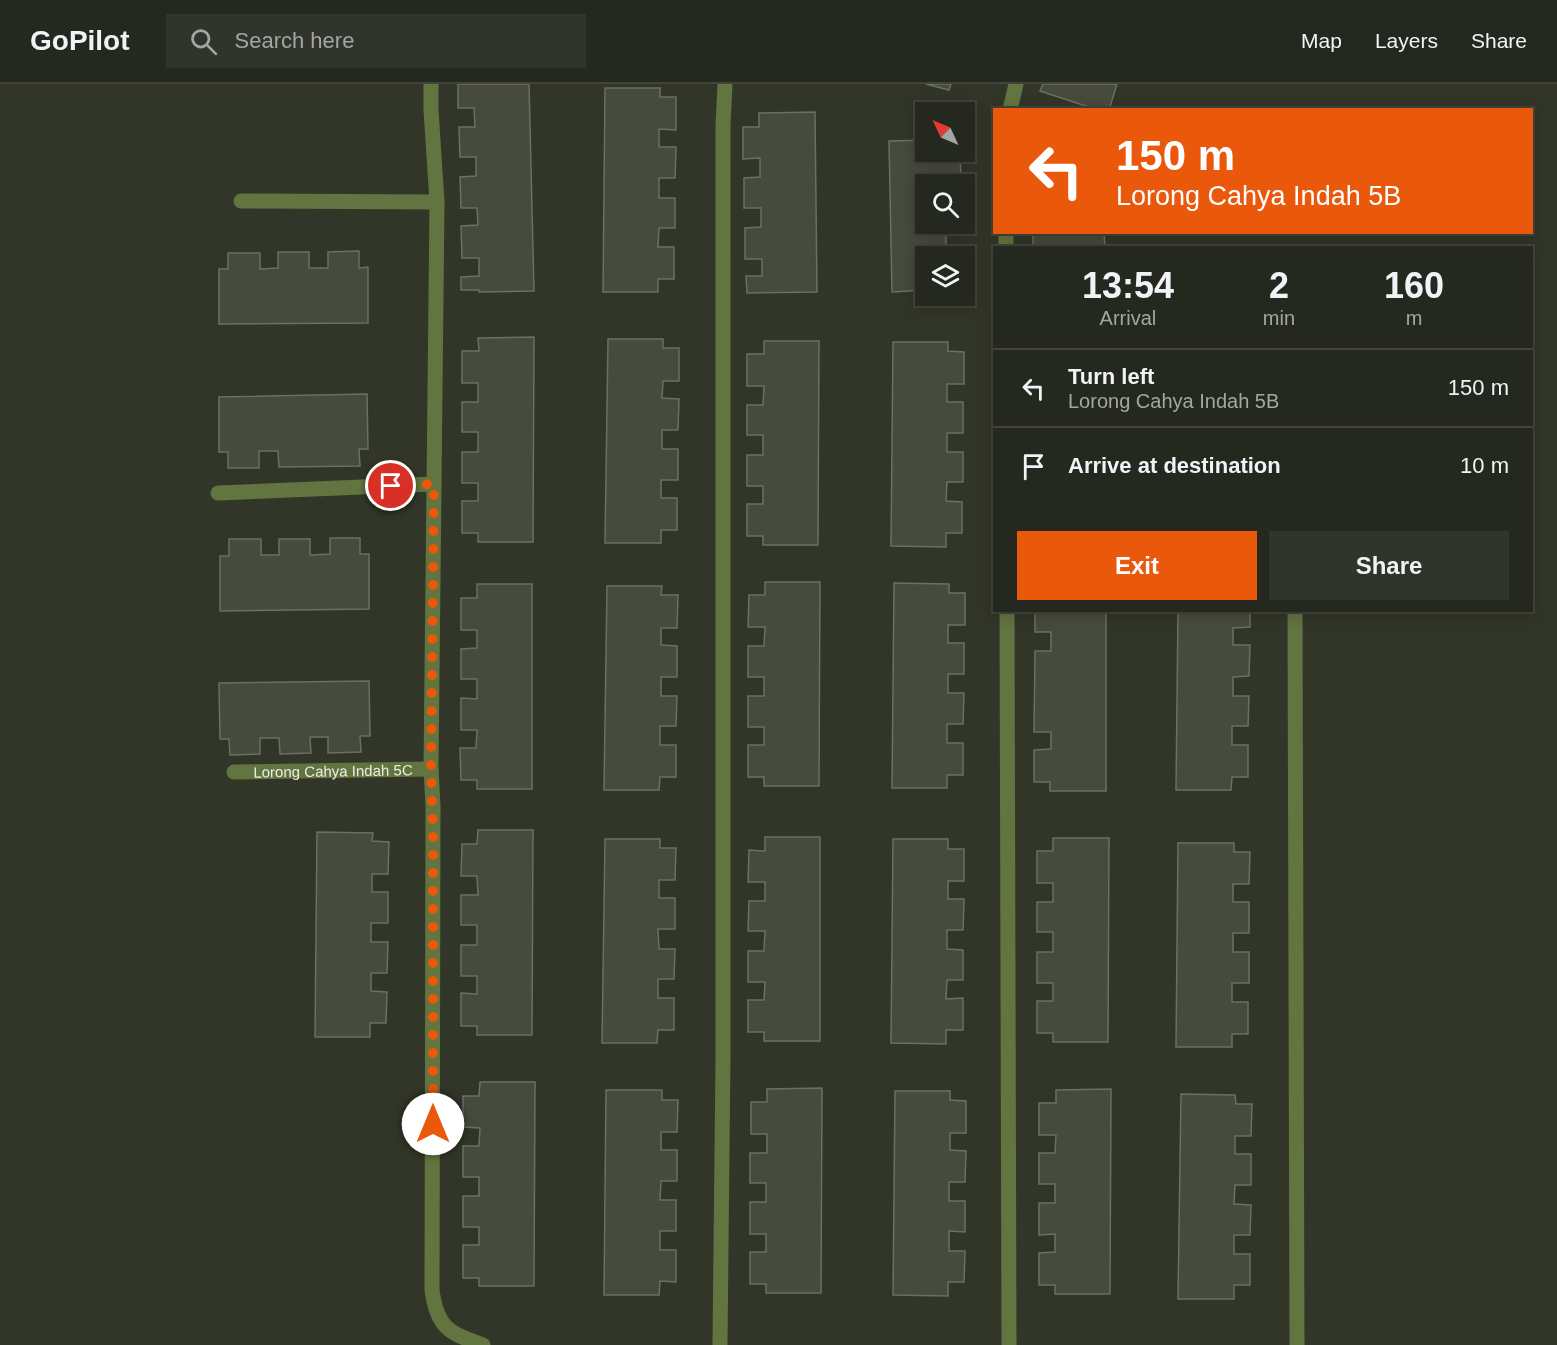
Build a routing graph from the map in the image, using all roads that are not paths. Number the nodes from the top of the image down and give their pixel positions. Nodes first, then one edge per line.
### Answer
1 (431, 84) edge
2 (725, 84) edge
3 (1017, 84) edge
4 (1011, 108) edge
5 (241, 201) dead end
6 (437, 202) junction
7 (434, 484) junction
8 (218, 493) dead end
9 (1007, 612) edge
10 (1295, 612) edge
11 (431, 769) junction
12 (234, 772) dead end
13 (483, 1345) edge
14 (720, 1345) edge
15 (1009, 1345) edge
16 (1297, 1345) edge

1 - 6 street
2 - 14 street
3 - 4 street
5 - 6 street
6 - 7 street
7 - 8 street
7 - 11 street
9 - 15 street
10 - 16 street
11 - 12 street, Lorong Cahya Indah 5C
11 - 13 street

